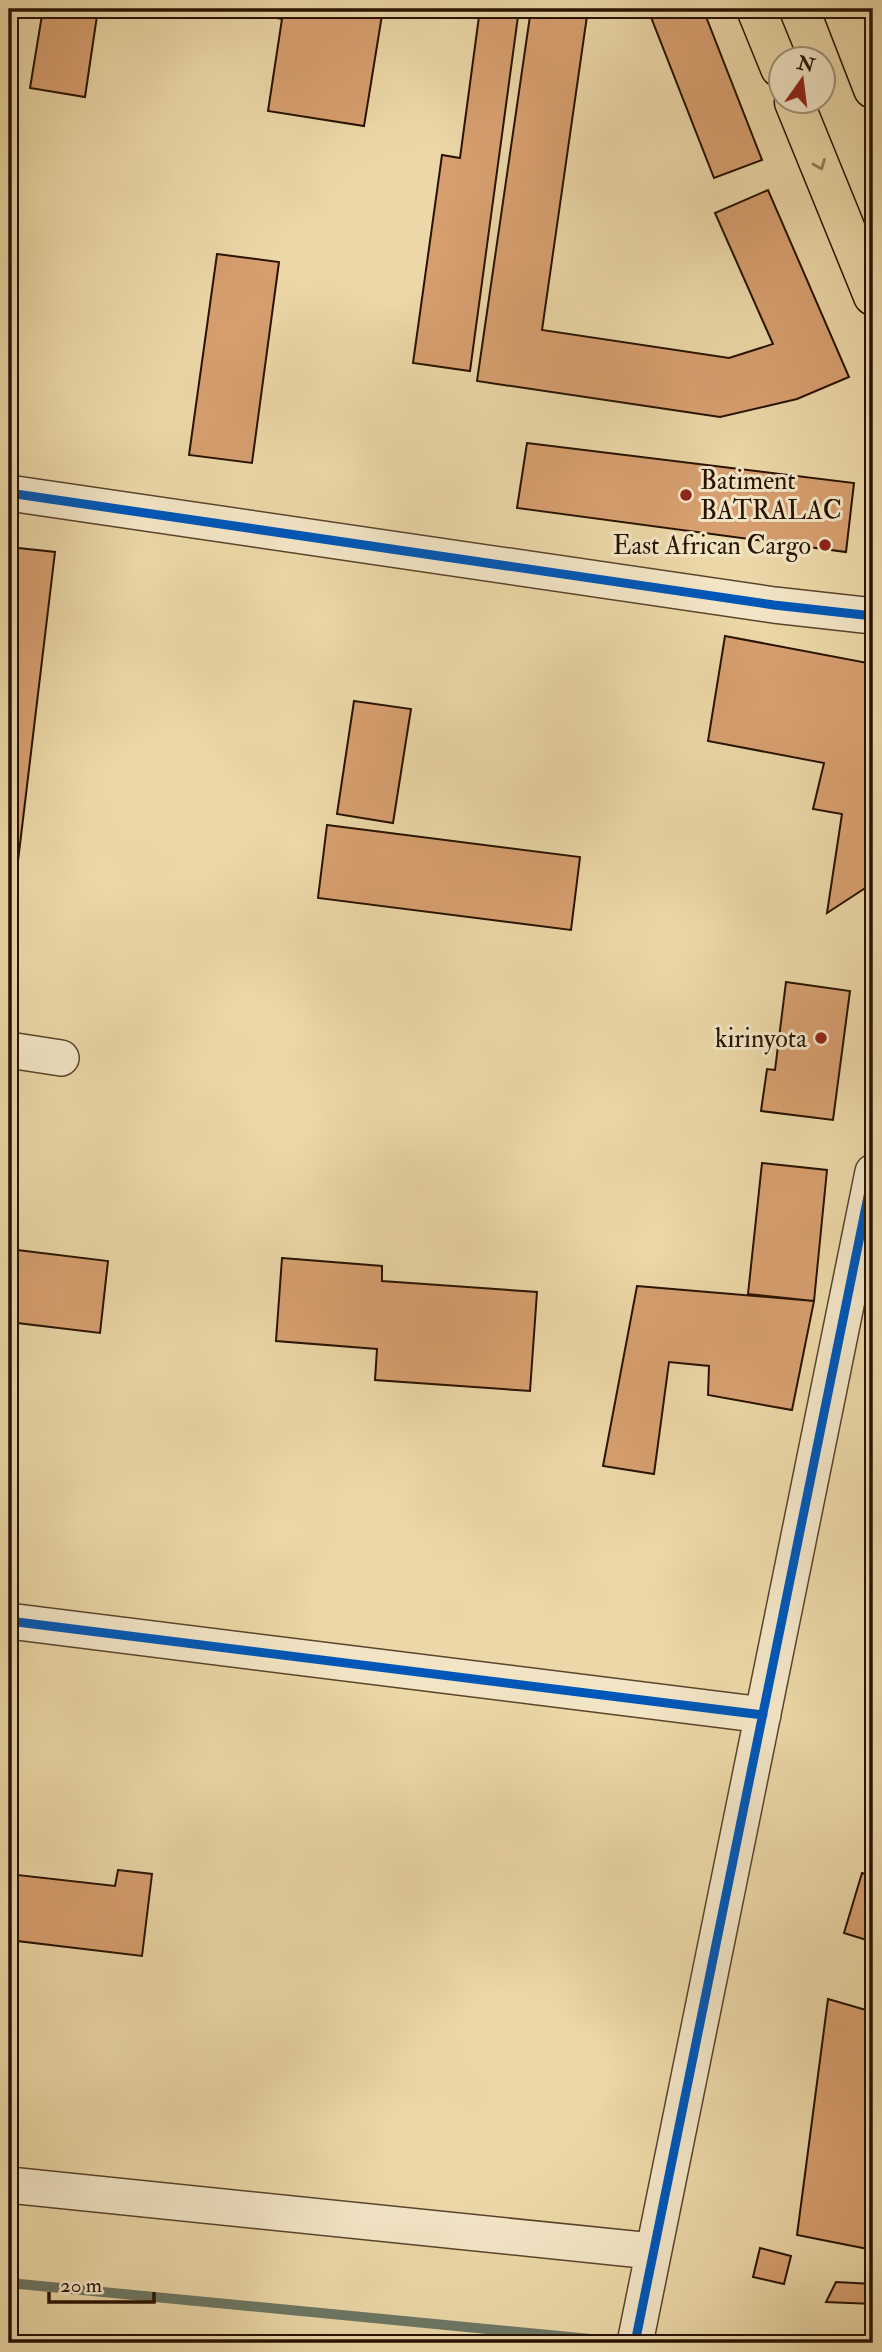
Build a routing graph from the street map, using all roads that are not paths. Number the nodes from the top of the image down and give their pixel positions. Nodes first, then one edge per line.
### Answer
1 (757, 9) edge
2 (842, 9) edge
3 (771, 46) edge
4 (873, 89) edge
5 (800, 116) edge
6 (873, 296) edge
7 (9, 493) edge
8 (873, 616) edge
9 (9, 1050) edge
10 (61, 1058) dead end
11 (873, 1172) edge
12 (9, 1621) edge
13 (763, 1715) junction
14 (9, 2185) edge
15 (649, 2268) junction
16 (635, 2343) edge

1 - 3 main road
2 - 4 main road
5 -> 6 main road
7 - 8 street
9 - 10 street
11 - 13 street
12 - 13 street
13 - 15 street
14 - 15 street
15 - 16 street

